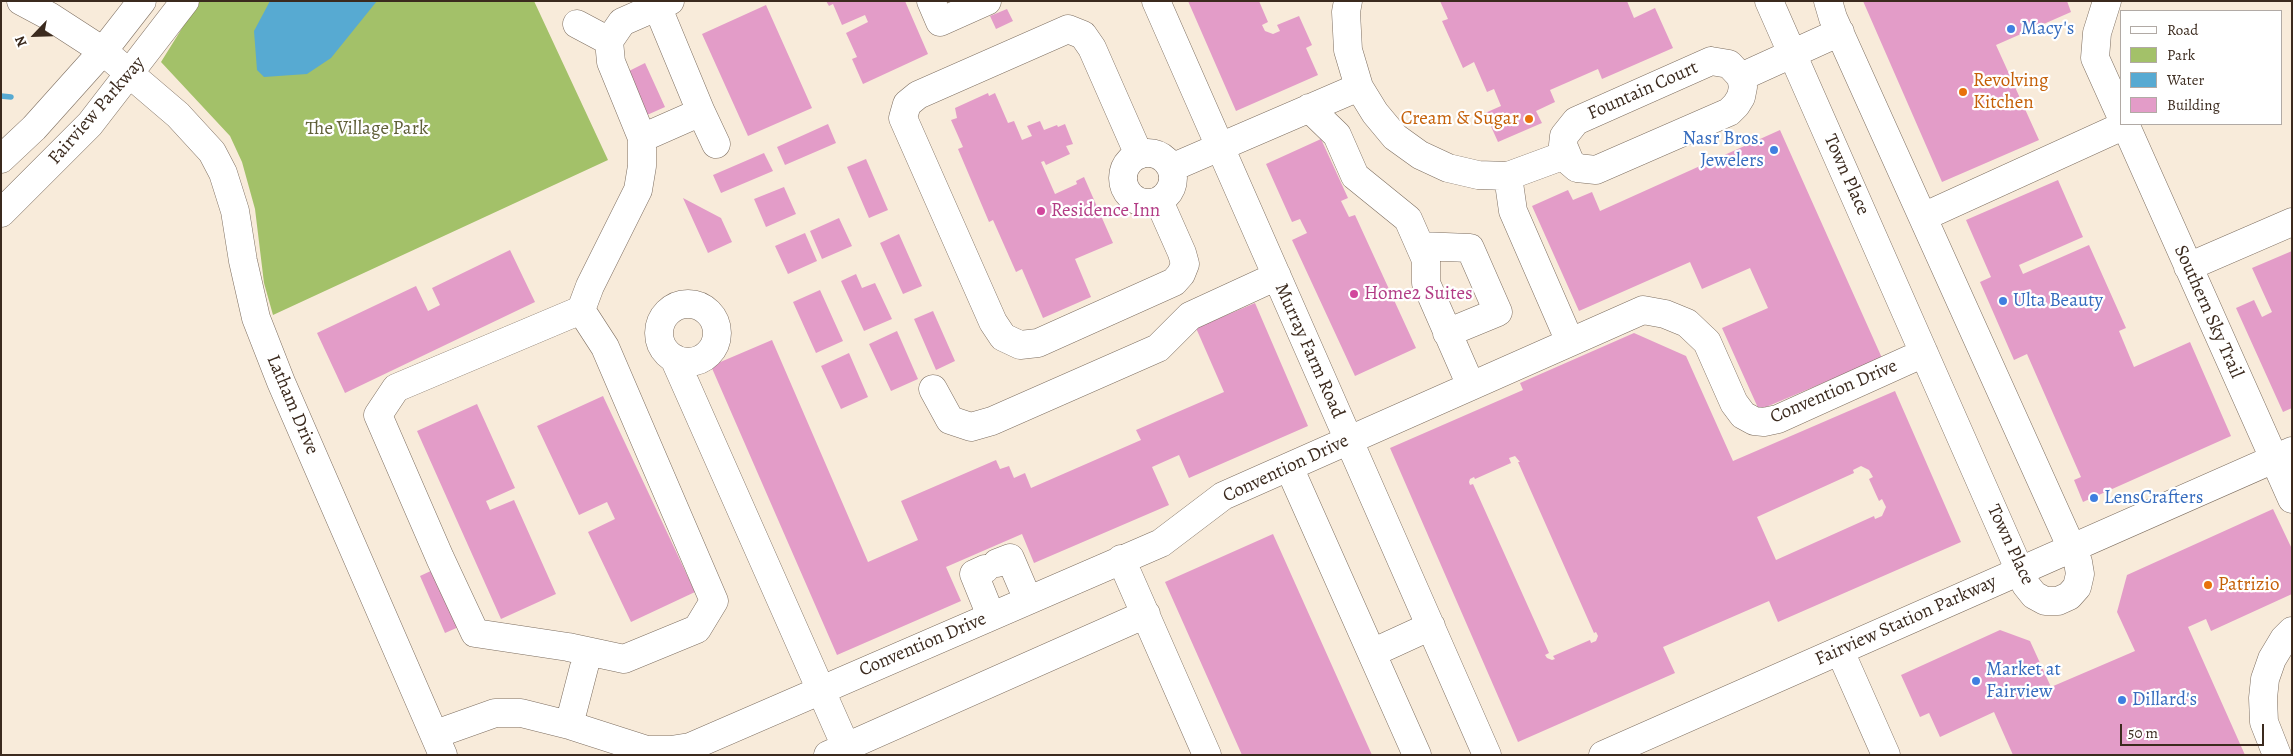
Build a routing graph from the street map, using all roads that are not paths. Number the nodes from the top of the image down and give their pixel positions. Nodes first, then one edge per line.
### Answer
1 (21, 1) edge
2 (142, 1) edge
3 (185, 1) edge
4 (931, 1) edge
5 (987, 1) edge
6 (1156, 1) edge
7 (1348, 1) edge
8 (1770, 1) edge
9 (1828, 1) edge
10 (2107, 1) edge
11 (660, 3) edge
12 (577, 24) dead end
13 (1840, 32) junction
14 (609, 41) junction
15 (103, 51) junction
16 (1793, 54) junction
17 (130, 74) junction
18 (1741, 77) junction
19 (1359, 87) junction
20 (1309, 108) junction
21 (701, 112) junction
22 (2120, 113) edge
23 (2120, 124) edge
24 (2125, 125) edge
25 (642, 138) junction
26 (716, 144) dead end
27 (1220, 147) junction
28 (1139, 155) junction
29 (1565, 155) junction
30 (1, 159) edge
31 (1171, 168) junction
32 (1508, 176) junction
33 (1159, 202) junction
34 (1, 214) edge
35 (1923, 217) junction
36 (2292, 222) edge
37 (1420, 246) junction
38 (1184, 264) junction
39 (2188, 267) junction
40 (1277, 276) junction
41 (1206, 309) junction
42 (581, 310) junction
43 (1448, 333) junction
44 (1570, 342) junction
45 (1924, 353) junction
46 (674, 358) dead end
47 (1470, 386) junction
48 (933, 389) dead end
49 (1349, 440) junction
50 (2283, 455) edge
51 (1289, 466) junction
52 (2292, 499) edge
53 (2071, 549) junction
54 (1121, 559) junction
55 (2020, 571) junction
56 (1028, 600) junction
57 (1146, 614) junction
58 (991, 616) junction
59 (1431, 626) junction
60 (2292, 630) edge
61 (1840, 651) junction
62 (588, 652) junction
63 (1372, 653) junction
64 (820, 689) junction
65 (569, 725) junction
66 (439, 744) edge
67 (692, 751) edge
68 (837, 751) edge
69 (1207, 755) edge
70 (1417, 755) edge
71 (1487, 755) edge
72 (1603, 755) edge
73 (1886, 755) edge
74 (2277, 755) edge

1 - 15 street
2 - 15 street, Fairview Parkway
3 - 17 street, Fairview Parkway
4 - 5 street
6 - 27 street, Murray Farm Road
7 - 19 street
8 - 16 street, Town Place
9 - 13 street, Town Place
10 - 22 street, Southern Sky Trail
11 - 14 street
11 - 21 street
12 - 14 street
13 - 16 street
13 - 35 street, Town Place
14 - 25 street
15 - 17 street, Latham Drive
15 - 30 street, Fairview Parkway
16 - 18 street
16 - 45 street, Town Place
17 - 34 street, Fairview Parkway
17 - 66 street, Latham Drive
18 - 29 street
18 - 29 street, Fountain Court
19 - 20 street
19 - 32 street
20 - 27 street
20 - 37 street
21 - 25 street
21 - 26 street
23 - 35 street
24 - 39 street, Southern Sky Trail
25 - 42 street
27 - 31 street
27 - 40 street, Murray Farm Road
28 - 31 street
28 - 33 street
28 - 38 street
29 - 32 street
31 - 33 street
32 - 44 street
33 - 38 street
35 - 53 street, Town Place
36 - 39 street
37 - 43 street
37 - 43 street
38 - 41 street
39 - 50 street, Southern Sky Trail
40 - 41 street
40 - 49 street, Murray Farm Road
41 - 48 street
42 - 62 street
42 - 62 street
43 - 47 street
44 - 45 street, Convention Drive
44 - 47 street, Convention Drive
45 - 55 street, Town Place
46 - 64 street
47 - 49 street, Convention Drive
49 - 51 street, Convention Drive
49 - 59 street, Murray Farm Road
50 - 52 street, Southern Sky Trail
50 - 53 street, Fairview Station Parkway
51 - 54 street, Convention Drive
51 - 63 street
53 - 55 street, Fairview Station Parkway
53 - 55 street, Town Place
54 - 56 street, Convention Drive
54 - 57 street
55 - 61 street, Fairview Station Parkway
56 - 58 street, Convention Drive
56 - 58 street
57 - 68 street
57 - 69 street
58 - 64 street, Convention Drive
59 - 63 street
59 - 71 street, Murray Farm Road
60 - 74 street
61 - 72 street, Fairview Station Parkway
61 - 73 street
62 - 65 street
63 - 70 street
64 - 67 street, Convention Drive
64 - 68 street
65 - 66 street, Convention Drive
65 - 67 street, Convention Drive

